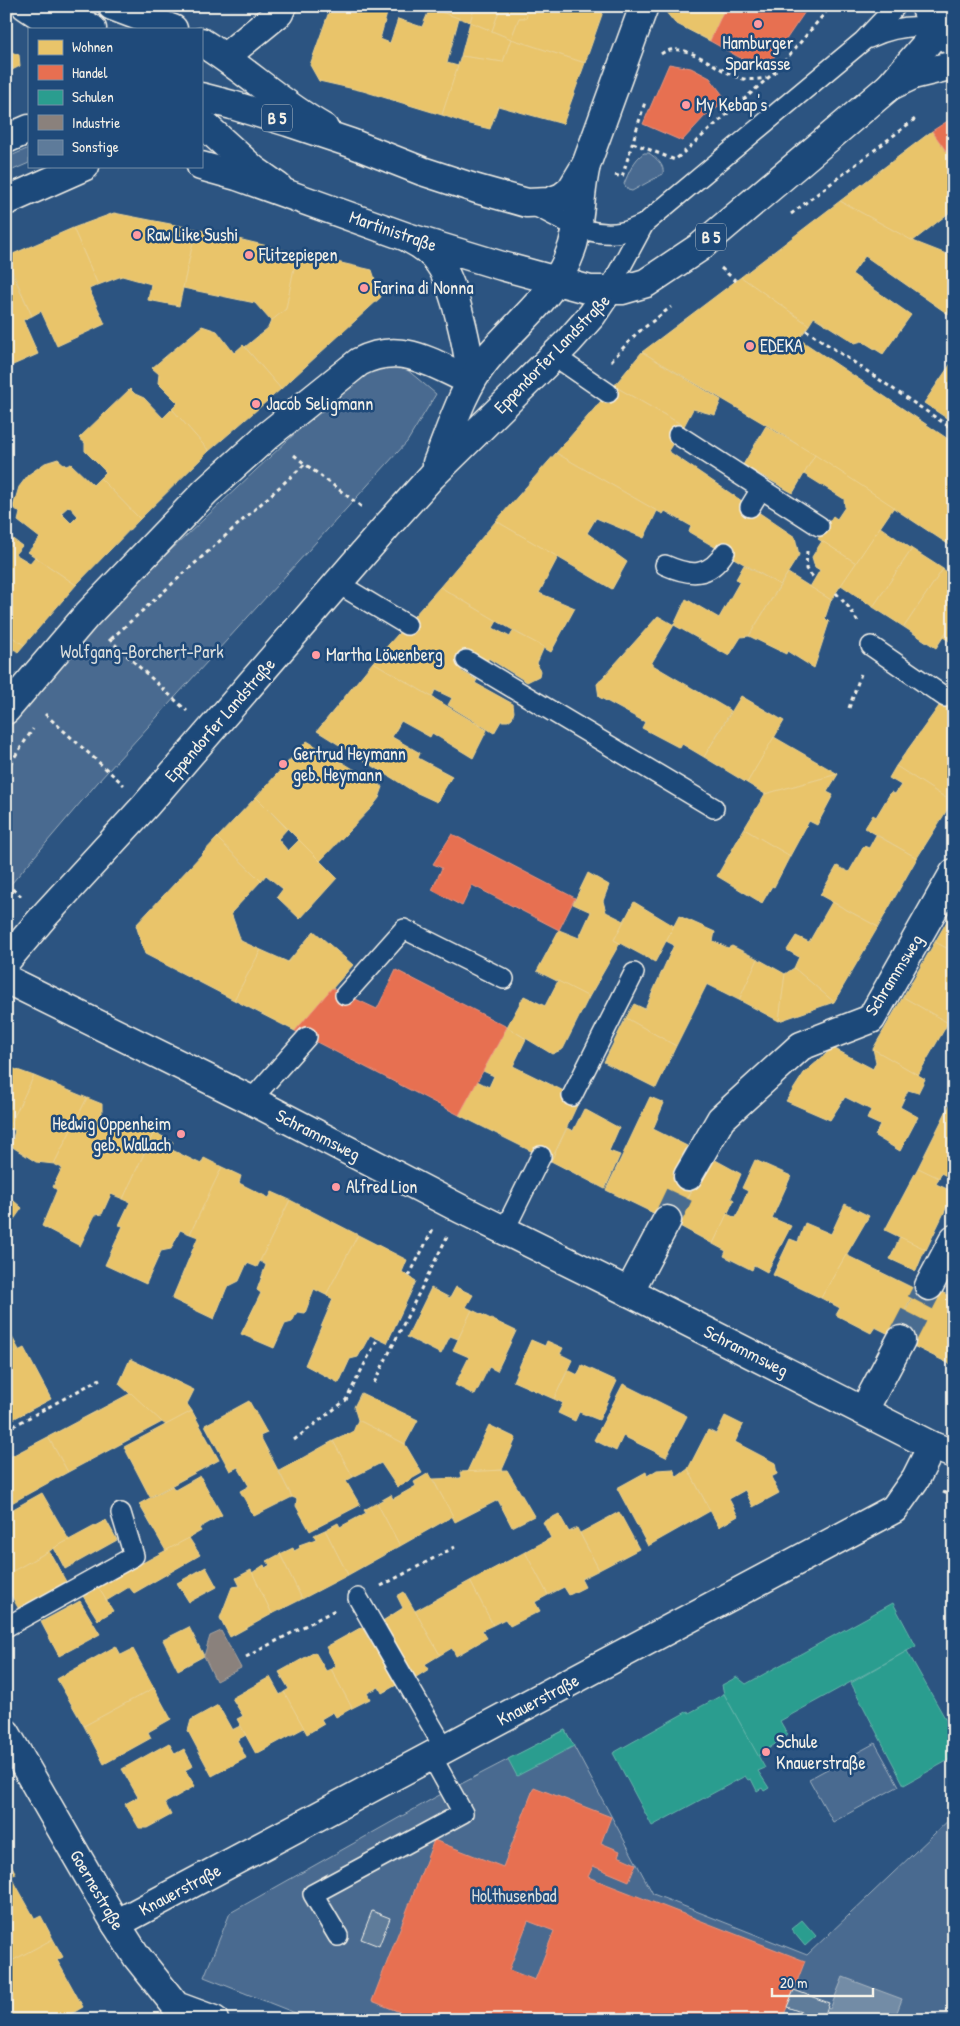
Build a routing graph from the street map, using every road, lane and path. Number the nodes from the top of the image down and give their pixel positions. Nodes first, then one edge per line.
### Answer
1 (26, 6) edge
2 (57, 6) edge
3 (112, 6) edge
4 (282, 6) edge
5 (644, 6) edge
6 (831, 6) edge
7 (896, 6) edge
8 (945, 24) edge
9 (59, 28) edge
10 (90, 28) edge
11 (170, 28) edge
12 (864, 41) junction
13 (202, 43) edge
14 (659, 55) dead end
15 (225, 57) junction
16 (954, 65) edge
17 (767, 78) junction
18 (890, 86) junction
19 (202, 97) edge
20 (646, 99) dead end
21 (202, 123) edge
22 (28, 129) edge
23 (6, 139) edge
24 (633, 143) junction
25 (351, 144) junction
26 (586, 165) junction
27 (202, 166) edge
28 (80, 168) edge
29 (611, 174) dead end
30 (292, 195) junction
31 (6, 201) edge
32 (527, 203) junction
33 (644, 224) junction
34 (578, 228) junction
35 (406, 237) junction
36 (725, 272) dead end
37 (556, 281) junction
38 (736, 282) dead end
39 (608, 291) junction
40 (806, 330) dead end
41 (554, 355) junction
42 (471, 381) junction
43 (608, 393) dead end
44 (954, 430) edge
45 (678, 435) dead end
46 (432, 476) junction
47 (761, 489) junction
48 (750, 507) dead end
49 (387, 526) junction
50 (819, 526) dead end
51 (724, 552) dead end
52 (665, 565) dead end
53 (337, 583) junction
54 (836, 593) dead end
55 (87, 615) junction
56 (407, 625) dead end
57 (110, 640) junction
58 (871, 646) junction
59 (103, 647) dead end
60 (466, 660) dead end
61 (945, 697) dead end
62 (50, 706) dead end
63 (849, 708) dead end
64 (6, 710) edge
65 (44, 713) junction
66 (210, 732) junction
67 (6, 770) edge
68 (146, 805) junction
69 (714, 808) dead end
70 (954, 873) edge
71 (6, 961) edge
72 (634, 973) dead end
73 (6, 979) edge
74 (504, 979) dead end
75 (345, 995) dead end
76 (307, 1037) dead end
77 (572, 1096) dead end
78 (251, 1100) junction
79 (541, 1156) dead end
80 (688, 1176) tunnel mouth
81 (454, 1205) junction
82 (667, 1220) tunnel mouth
83 (504, 1231) junction
84 (954, 1239) edge
85 (409, 1276) dead end
86 (929, 1286) tunnel mouth
87 (629, 1292) junction
88 (378, 1338) dead end
89 (901, 1340) tunnel mouth
90 (100, 1379) dead end
91 (374, 1383) dead end
92 (864, 1410) junction
93 (6, 1430) edge
94 (294, 1440) dead end
95 (943, 1450) edge
96 (122, 1513) dead end
97 (358, 1598) dead end
98 (6, 1626) edge
99 (6, 1733) edge
100 (438, 1753) junction
101 (116, 1924) junction
102 (338, 1936) dead end
103 (167, 2013) edge
104 (214, 2020) edge

1 - 9 street
2 - 10 street
3 - 11 street
4 - 15 street
5 - 26 street, Eppendorfer Landstraße / B 5
6 - 17 path
7 - 12 lane
8 - 12 lane
8 - 18 street
12 - 33 lane
13 - 15 street
14 - 17 path
15 - 25 street
16 - 18 street, B 5
17 - 24 path
18 - 39 street, Eppendorfer Landstraße / B 5
19 - 25 street, B 5
20 - 24 path
21 - 30 street, Martinistraße
22 - 23 street
24 - 29 path
25 - 32 street, B 5
26 - 32 street, Eppendorfer Landstraße / B 5
26 - 34 street, Eppendorfer Landstraße
27 - 30 street, B 5
28 - 31 street
30 - 35 street, Martinistraße / B 5
32 - 34 lane
33 - 34 lane
33 - 39 lane
34 - 37 street, Eppendorfer Landstraße
35 - 37 street, Martinistraße / B 5
35 - 42 street
36 - 38 path
37 - 39 street, Martinistraße / B 5
37 - 42 street, Eppendorfer Landstraße
39 - 41 street, Eppendorfer Landstraße
40 - 44 path
41 - 43 lane
41 - 46 street, Eppendorfer Landstraße
42 - 46 street, Eppendorfer Landstraße
42 - 55 street
45 - 47 lane
46 - 49 street, Eppendorfer Landstraße
47 - 48 lane
47 - 50 lane
49 - 53 street, Eppendorfer Landstraße
49 - 57 path
51 - 52 lane
53 - 56 lane
53 - 66 street, Eppendorfer Landstraße
54 - 58 path
55 - 57 path
55 - 64 street
57 - 59 path
57 - 66 path
58 - 61 lane
58 - 63 path
60 - 69 lane
62 - 65 path
65 - 67 path
65 - 68 path
66 - 68 street, Eppendorfer Landstraße
68 - 71 street, Eppendorfer Landstraße
70 - 80 street, Schrammsweg
72 - 77 lane
73 - 78 street, Schrammsweg
74 - 75 lane
76 - 78 lane
78 - 81 street, Schrammsweg
79 - 83 lane
81 - 83 street, Schrammsweg
81 - 85 path
81 - 91 path
82 - 87 street
83 - 87 street, Schrammsweg
84 - 86 street
87 - 92 street, Schrammsweg
88 - 94 path
89 - 92 street
90 - 93 path
92 - 95 street, Schrammsweg
95 - 100 street, Knauerstraße
96 - 98 lane
97 - 100 lane
99 - 101 street, Goernestraße
100 - 101 street, Knauerstraße
100 - 102 lane
101 - 103 street, Goernestraße
103 - 104 street, Goernestraße

